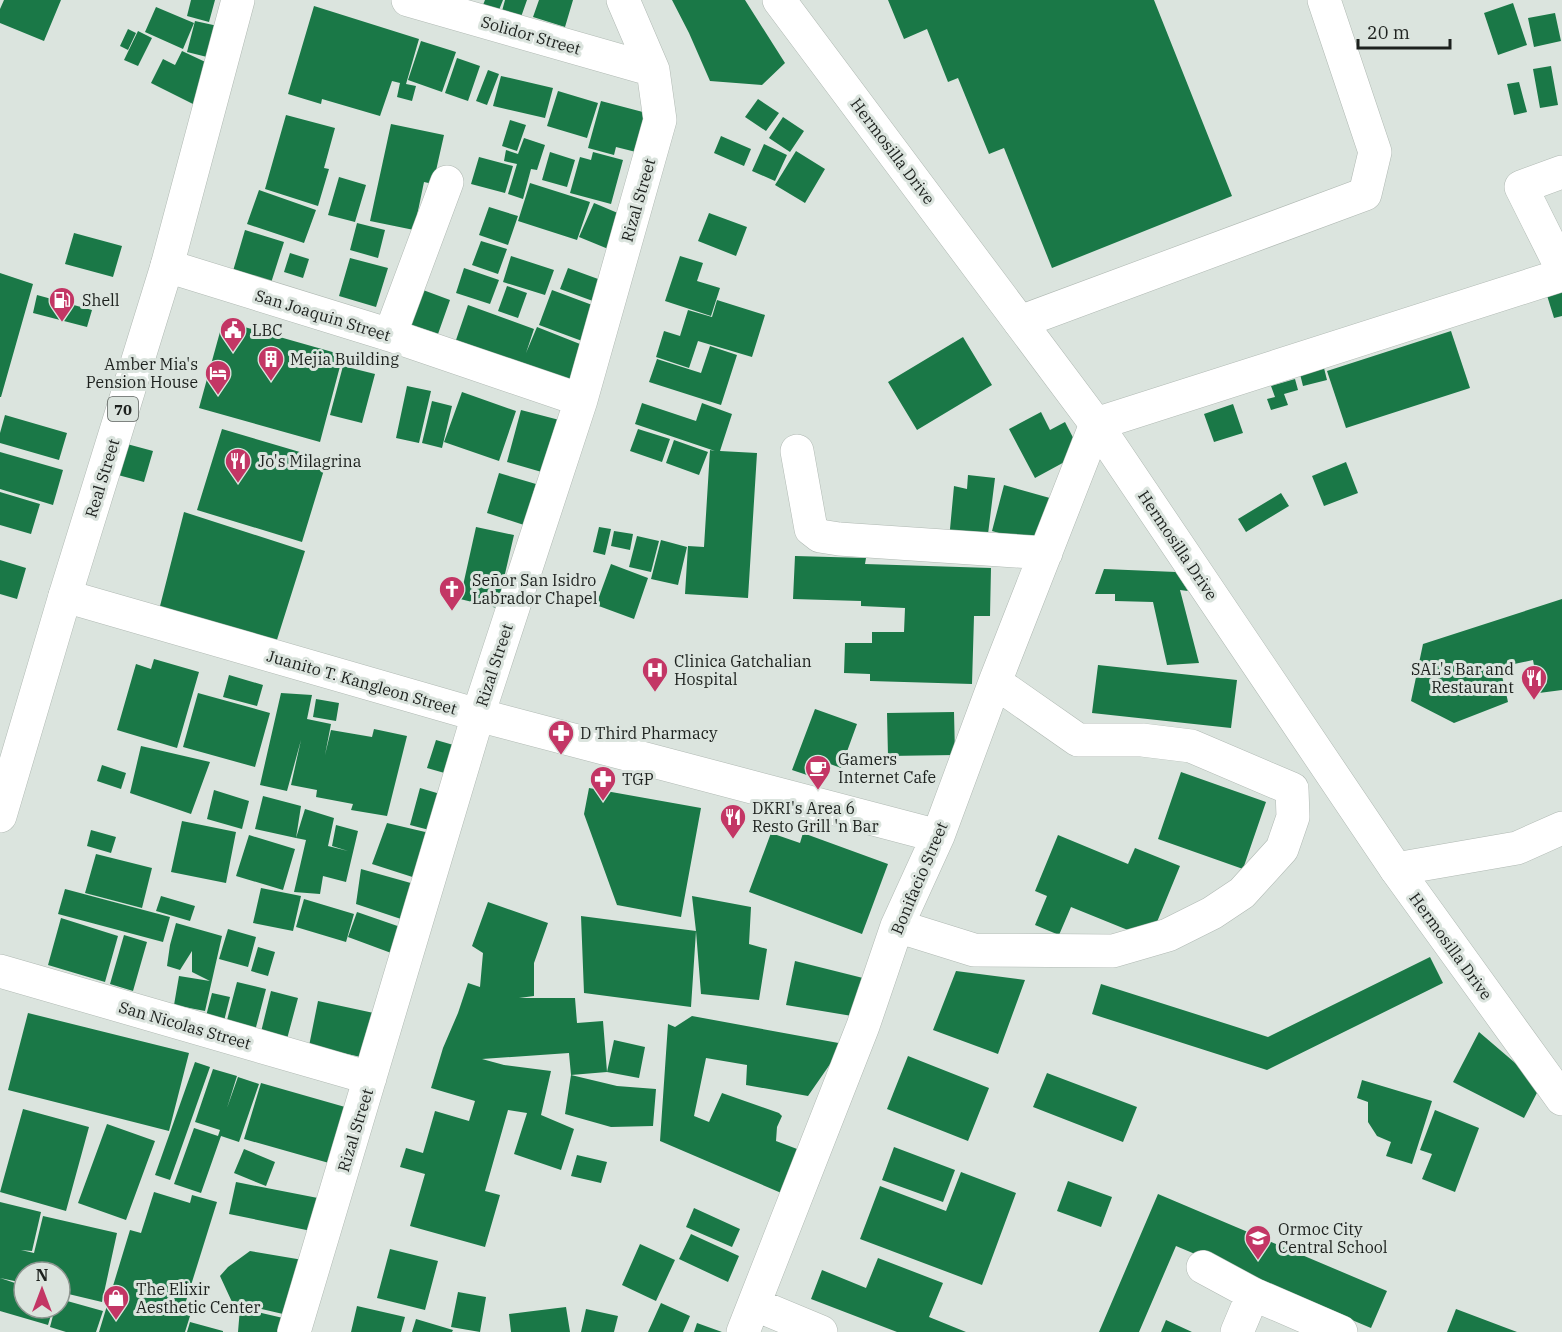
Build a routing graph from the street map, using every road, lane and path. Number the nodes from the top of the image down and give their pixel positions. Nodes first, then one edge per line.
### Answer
1 (238, 0) edge
2 (408, 0) edge
3 (623, 0) edge
4 (779, 0) edge
5 (1324, 0) edge
6 (653, 70) junction
7 (1562, 172) edge
8 (447, 182) dead end
9 (167, 266) junction
10 (1562, 269) edge
11 (1562, 275) edge
12 (1020, 322) junction
13 (390, 335) junction
14 (581, 400) junction
15 (1096, 424) junction
16 (797, 451) dead end
17 (1046, 553) junction
18 (65, 596) junction
19 (994, 682) junction
20 (478, 715) junction
21 (0, 816) edge
22 (1562, 828) edge
23 (938, 836) junction
24 (1396, 869) junction
25 (897, 926) junction
26 (0, 971) edge
27 (370, 1078) junction
28 (1562, 1100) edge
29 (1203, 1267) dead end
30 (1253, 1294) junction
31 (748, 1318) edge
32 (294, 1332) edge
33 (821, 1332) edge
34 (1237, 1332) edge
35 (1341, 1332) edge

1 - 9 main road, Real Street / 70
2 - 6 main road, Solidor Street
3 - 6 main road, Rizal Street
4 - 12 main road, Hermosilla Drive
5 - 12 main road
6 - 14 main road, Rizal Street
7 - 10 main road
8 - 13 main road
9 - 13 main road, San Joaquin Street
9 - 18 main road, Real Street / 70
11 - 15 main road
12 - 15 main road, Hermosilla Drive
13 - 14 main road, San Joaquin Street
14 - 20 main road, Rizal Street
15 - 17 main road, Bonifacio Street
15 - 24 main road, Hermosilla Drive
16 - 17 main road
17 - 19 main road, Bonifacio Street
18 - 20 main road, Juanito T. Kangleon Street
18 - 21 main road, Real Street / 70
19 - 23 main road, Bonifacio Street
19 - 25 main road
20 - 23 main road, Juanito T. Kangleon Street
20 - 27 main road, Rizal Street
22 - 24 main road
23 - 25 main road, Bonifacio Street
24 - 28 main road, Hermosilla Drive
25 - 31 main road, Bonifacio Street
26 - 27 main road, San Nicolas Street
27 - 32 main road, Rizal Street
29 - 30 main road
30 - 34 main road
30 - 35 main road
31 - 33 main road

